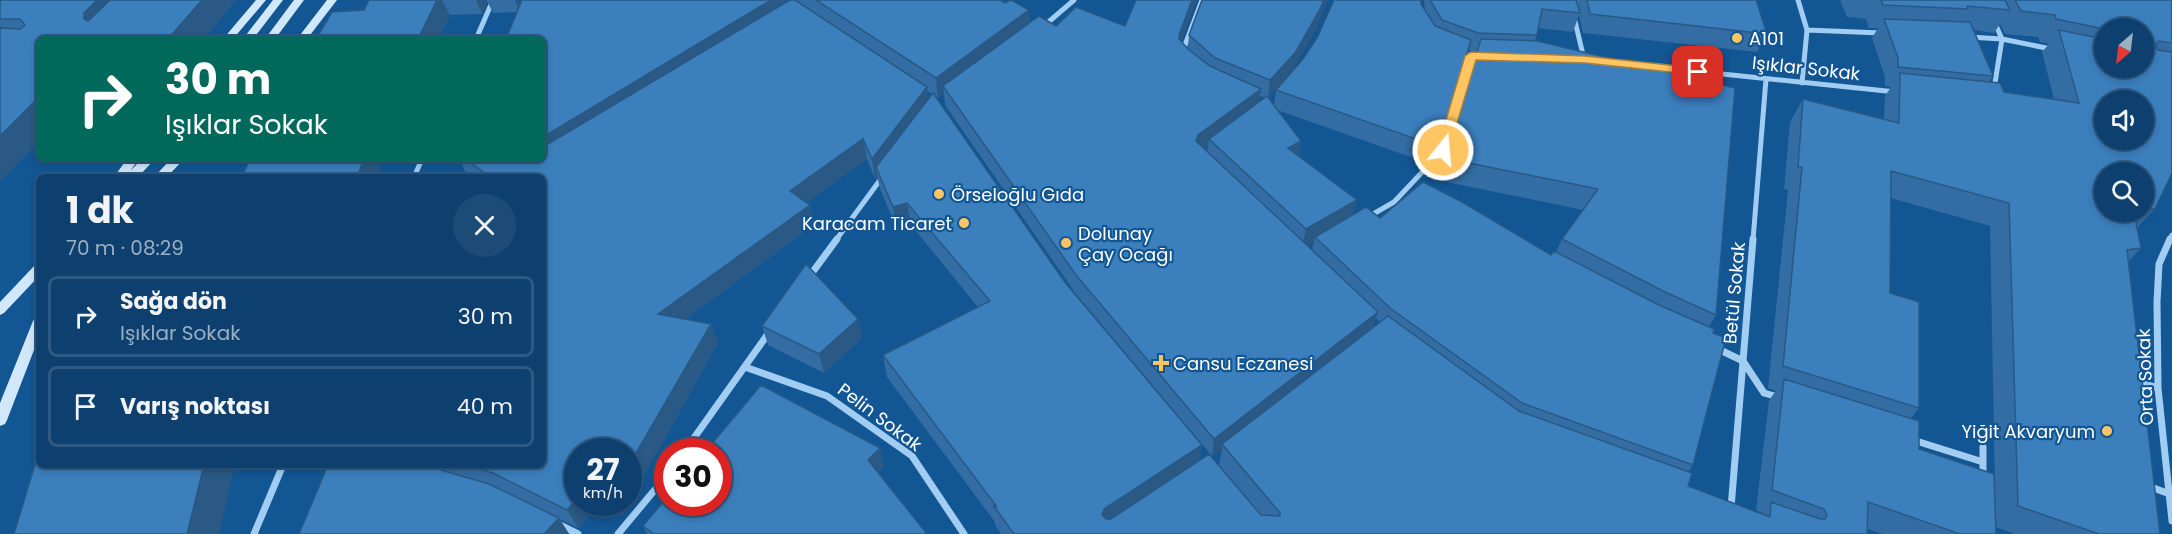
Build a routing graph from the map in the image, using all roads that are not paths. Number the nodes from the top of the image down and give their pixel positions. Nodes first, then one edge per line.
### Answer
1 (261, 0) edge
2 (278, 0) edge
3 (299, 0) edge
4 (332, 0) edge
5 (493, 0) edge
6 (1074, 0) edge
7 (1202, 0) edge
8 (1798, 0) edge
9 (1572, 10) edge
10 (1989, 10) edge
11 (1807, 30) junction
12 (1035, 32) edge
13 (1888, 34) edge
14 (231, 36) edge
15 (250, 36) edge
16 (272, 36) edge
17 (304, 36) edge
18 (477, 36) edge
19 (1956, 37) edge
20 (2002, 39) junction
21 (1453, 49) edge
22 (2059, 51) edge
23 (1471, 56) junction
24 (1494, 57) edge
25 (1573, 59) edge
26 (1585, 60) junction
27 (1596, 61) edge
28 (1186, 62) edge
29 (1630, 64) edge
30 (1766, 79) junction
31 (1802, 83) junction
32 (1993, 91) edge
33 (1909, 93) edge
34 (146, 162) edge
35 (175, 162) edge
36 (888, 170) edge
37 (134, 174) edge
38 (163, 174) edge
39 (1405, 190) junction
40 (1415, 196) edge
41 (1363, 220) edge
42 (2172, 235) edge
43 (36, 271) edge
44 (806, 282) edge
45 (0, 310) edge
46 (36, 329) edge
47 (772, 329) edge
48 (1712, 347) edge
49 (1743, 361) junction
50 (745, 367) junction
51 (2134, 380) edge
52 (2158, 388) junction
53 (1787, 400) edge
54 (0, 420) edge
55 (694, 438) edge
56 (1911, 439) edge
57 (1983, 447) dead end
58 (1983, 462) junction
59 (282, 468) edge
60 (2145, 485) edge
61 (1984, 486) edge
62 (654, 491) edge
63 (2168, 493) junction
64 (1720, 505) edge
65 (1731, 509) junction
66 (1741, 513) edge
67 (547, 518) edge
68 (2172, 521) edge
69 (254, 534) edge
70 (578, 534) edge
71 (618, 534) edge
72 (964, 534) edge

1 - 14 main road
2 - 15 main road
3 - 16 main road
4 - 17 main road
5 - 18 street
6 - 12 street
7 - 28 street
8 - 11 street
9 - 26 street
10 - 20 street
11 - 13 street
11 - 31 street
19 - 20 street
20 - 22 street
20 - 32 street
21 - 23 street
23 - 24 street
23 - 39 street
25 - 26 street
26 - 27 street
29 - 30 street, Işıklar Sokak
30 - 31 street, Işıklar Sokak
30 - 49 street, Betül Sokak
31 - 33 street, Işıklar Sokak
34 - 37 main road
35 - 38 main road
36 - 44 street
39 - 40 street
39 - 41 street
42 - 52 street, Orta Sokak
43 - 45 main road
46 - 54 main road
47 - 50 street
48 - 49 street
49 - 53 street
49 - 65 street, Betül Sokak
50 - 55 street
50 - 72 street, Pelin Sokak
51 - 52 street
52 - 63 street, Orta Sokak
56 - 58 street
57 - 58 street
58 - 61 street
59 - 69 street
60 - 63 street
62 - 71 street
63 - 68 street, Orta Sokak
64 - 65 street
65 - 66 street
67 - 70 street

